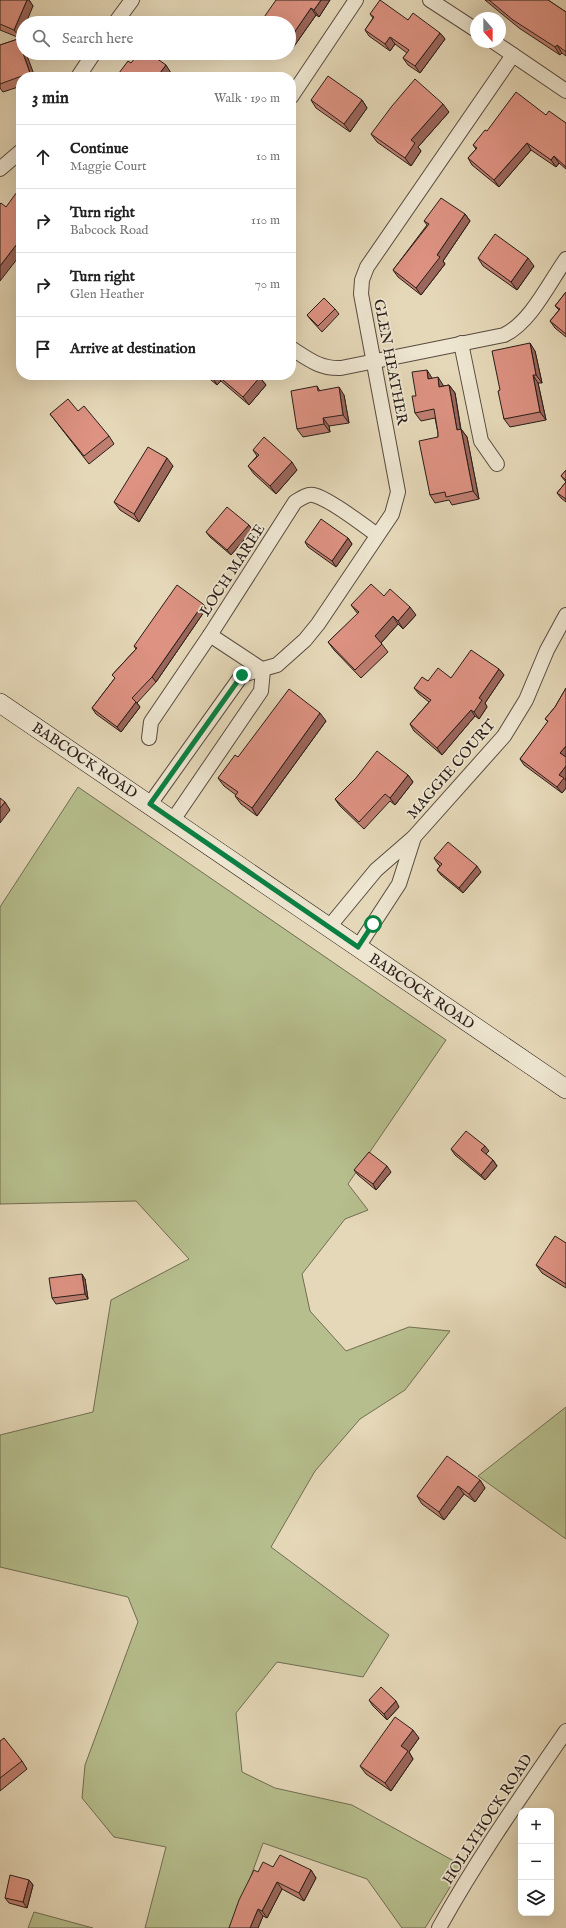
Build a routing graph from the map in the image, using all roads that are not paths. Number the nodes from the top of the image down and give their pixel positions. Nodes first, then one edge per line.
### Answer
1 (132, 0) edge
2 (356, 0) edge
3 (430, 0) edge
4 (120, 16) edge
5 (470, 26) edge
6 (503, 48) edge
7 (513, 55) junction
8 (89, 60) edge
9 (81, 72) edge
10 (296, 90) edge
11 (566, 91) edge
12 (16, 155) edge
13 (0, 169) edge
14 (566, 259) edge
15 (461, 343) junction
16 (296, 351) edge
17 (374, 360) junction
18 (497, 464) dead end
19 (377, 535) junction
20 (566, 615) edge
21 (210, 635) junction
22 (263, 670) junction
23 (0, 703) edge
24 (149, 738) dead end
25 (150, 804) junction
26 (173, 820) junction
27 (414, 837) junction
28 (328, 927) junction
29 (358, 947) junction
30 (566, 1089) edge
31 (566, 1731) edge
32 (439, 1928) edge

1 - 4 street
2 - 10 street
3 - 5 street
6 - 7 street
7 - 11 street
7 - 17 street, GLEN HEATHER
8 - 9 street
12 - 13 street
14 - 15 street
15 - 17 street
15 - 18 street
16 - 17 street
17 - 19 street, GLEN HEATHER
19 - 21 street, LOCH MAREE
19 - 22 street, GLEN HEATHER
20 - 27 street, MAGGIE COURT
21 - 22 street
21 - 24 street, LOCH MAREE
22 - 25 street, GLEN HEATHER
22 - 26 street
23 - 25 main road, BABCOCK ROAD
25 - 26 main road, BABCOCK ROAD
26 - 28 main road, BABCOCK ROAD
27 - 28 street, MAGGIE COURT
27 - 29 street, MAGGIE COURT
28 - 29 main road, BABCOCK ROAD
29 - 30 main road, BABCOCK ROAD
31 - 32 street, HOLLYHOCK ROAD

